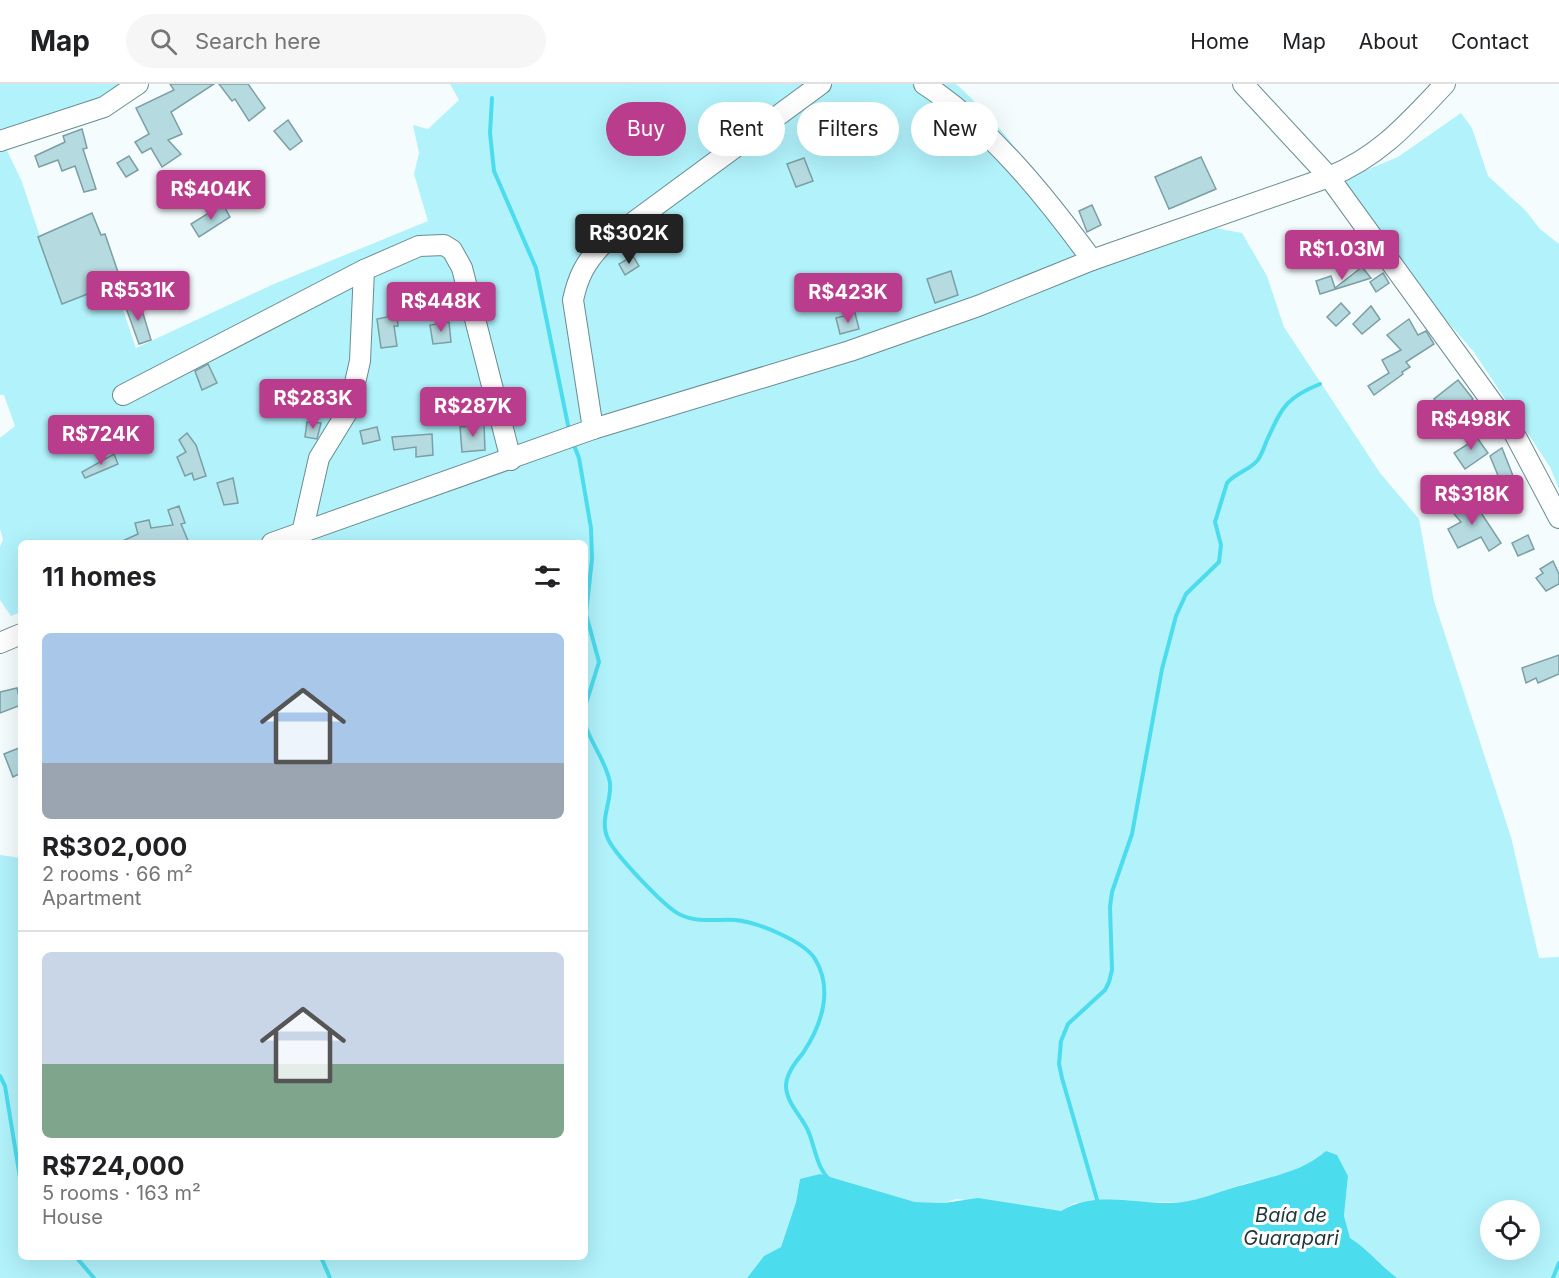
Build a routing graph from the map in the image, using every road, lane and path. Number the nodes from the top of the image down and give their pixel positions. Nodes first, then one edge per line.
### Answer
1 (138, 84) edge
2 (821, 84) edge
3 (924, 84) edge
4 (1243, 84) edge
5 (1445, 84) edge
6 (0, 141) edge
7 (1329, 177) junction
8 (1092, 260) junction
9 (364, 270) junction
10 (123, 395) dead end
11 (593, 429) junction
12 (511, 460) junction
13 (1559, 518) edge
14 (302, 533) junction
15 (281, 540) edge
16 (18, 635) edge
17 (0, 643) edge

1 - 6 street
2 - 11 street
3 - 8 street
4 - 7 street
5 - 7 street
7 - 8 street
7 - 13 street
8 - 11 street
9 - 10 street
9 - 12 street
9 - 14 street
11 - 12 street
12 - 14 street
14 - 15 street
16 - 17 street

